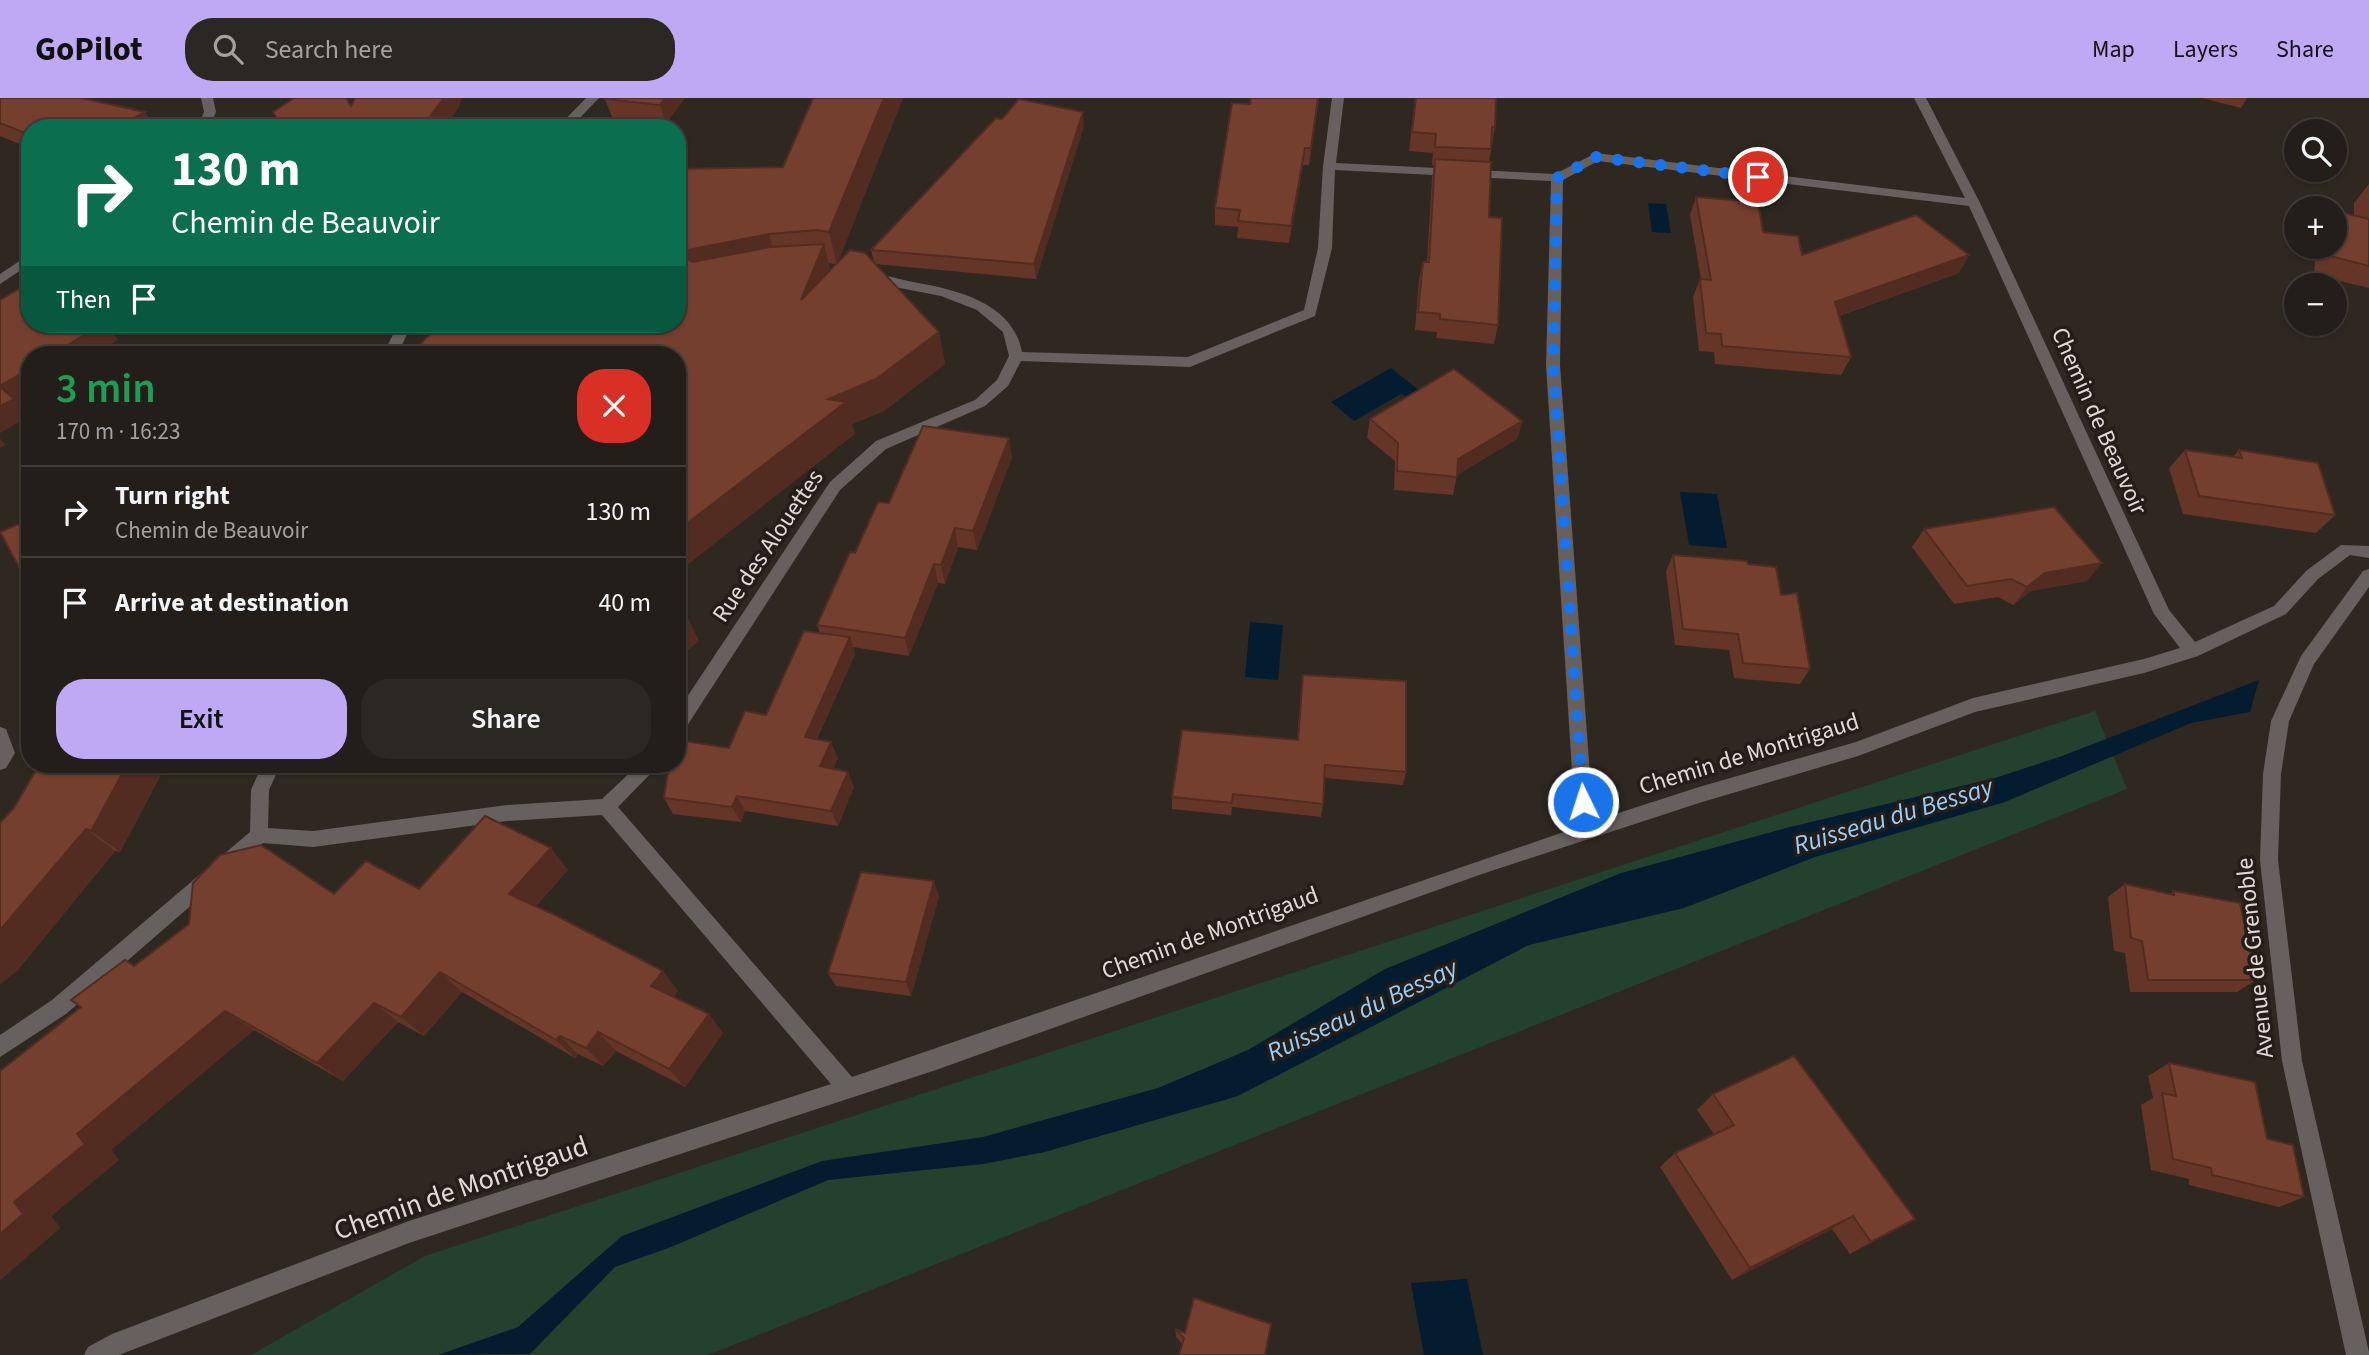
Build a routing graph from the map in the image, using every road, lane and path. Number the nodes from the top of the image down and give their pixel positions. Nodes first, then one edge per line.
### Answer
1 (207, 98) edge
2 (593, 98) edge
3 (1338, 98) edge
4 (1920, 98) edge
5 (207, 119) edge
6 (572, 119) edge
7 (1329, 166) junction
8 (1557, 178) junction
9 (1974, 203) junction
10 (21, 265) edge
11 (852, 274) edge
12 (0, 280) edge
13 (1016, 356) junction
14 (2369, 552) edge
15 (2369, 575) edge
16 (2192, 651) junction
17 (686, 713) edge
18 (0, 734) edge
19 (0, 763) edge
20 (267, 773) edge
21 (642, 773) edge
22 (606, 807) junction
23 (1596, 830) junction
24 (259, 835) junction
25 (0, 1047) edge
26 (849, 1089) junction
27 (96, 1355) edge
28 (2358, 1355) edge

1 - 5 street
2 - 6 street
3 - 7 street
4 - 9 street, Chemin de Beauvoir
7 - 8 street
7 - 13 street
8 - 9 street
8 - 23 street
9 - 16 street, Chemin de Beauvoir
10 - 12 street
11 - 13 street
13 - 17 street, Rue des Alouettes
14 - 16 street, Chemin de Montrigaud
15 - 28 street, Avenue de Grenoble
16 - 23 street, Chemin de Montrigaud
18 - 19 street
20 - 24 street
21 - 22 street
22 - 24 street
22 - 26 street
23 - 26 street, Chemin de Montrigaud
24 - 25 street
26 - 27 street, Chemin de Montrigaud

